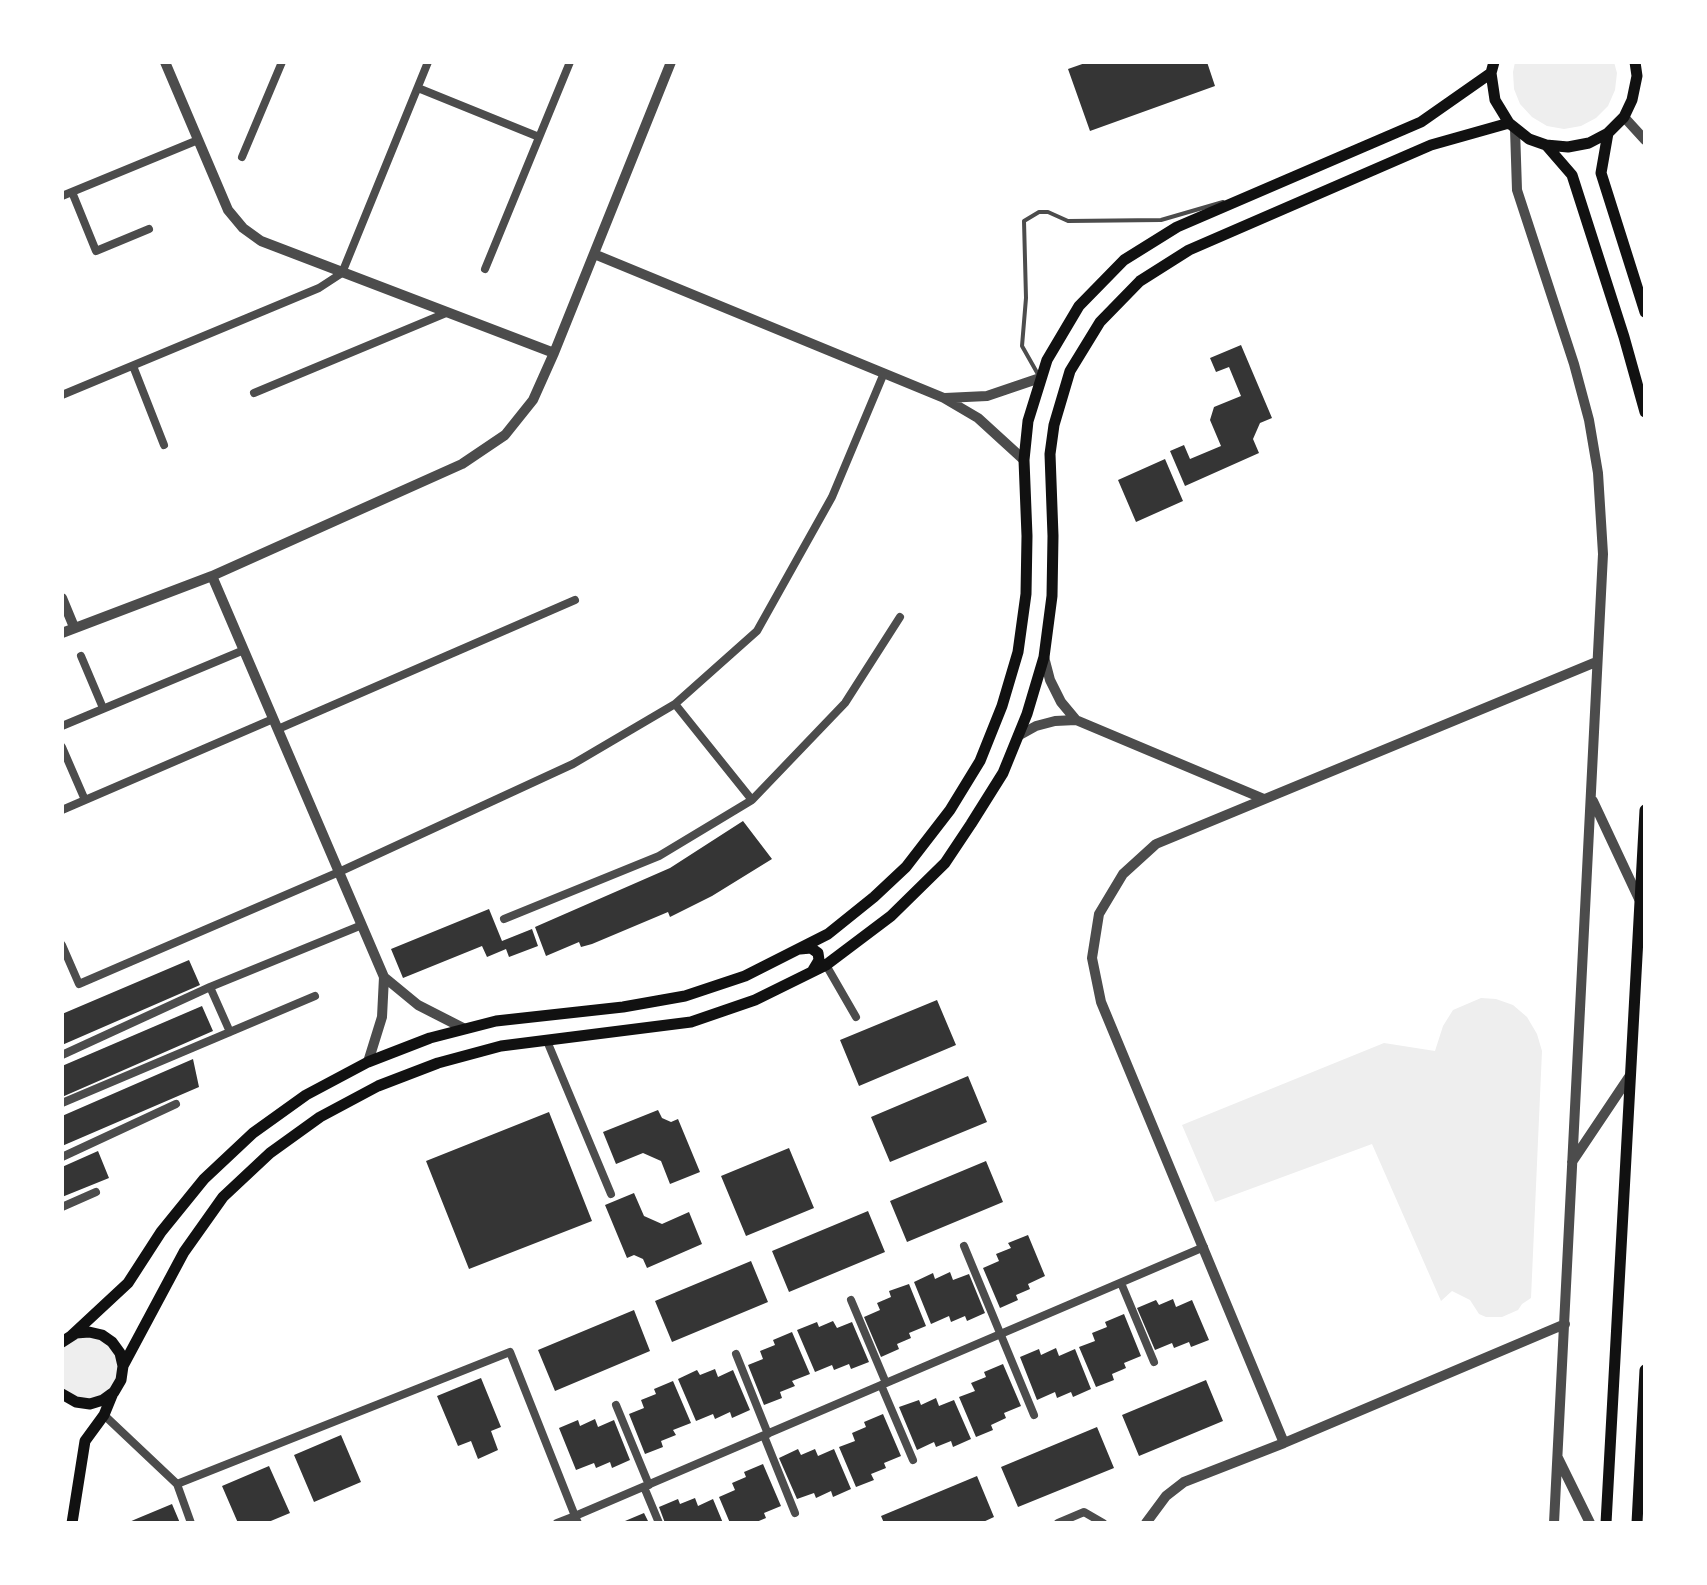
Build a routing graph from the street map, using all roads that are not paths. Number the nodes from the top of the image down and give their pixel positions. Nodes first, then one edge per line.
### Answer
1 (165, 62) edge
2 (282, 62) edge
3 (428, 62) edge
4 (570, 62) edge
5 (671, 62) edge
6 (1635, 62) edge
7 (1492, 68) edge
8 (1641, 73) edge
9 (418, 88) junction
10 (1624, 117) junction
11 (1512, 126) junction
12 (1608, 133) junction
13 (539, 137) junction
14 (198, 140) junction
15 (1645, 140) edge
16 (1546, 145) junction
17 (242, 157) dead end
18 (1264, 189) junction
19 (72, 192) junction
20 (62, 196) edge
21 (149, 229) dead end
22 (594, 254) junction
23 (485, 269) dead end
24 (342, 273) junction
25 (1645, 312) edge
26 (446, 313) junction
27 (554, 353) junction
28 (133, 366) junction
29 (884, 373) junction
30 (1040, 378) junction
31 (254, 393) dead end
32 (62, 395) edge
33 (944, 398) junction
34 (1645, 412) edge
35 (164, 445) dead end
36 (1024, 460) junction
37 (212, 576) junction
38 (62, 598) edge
39 (575, 600) dead end
40 (900, 617) dead end
41 (74, 627) junction
42 (62, 633) edge
43 (244, 650) junction
44 (81, 656) dead end
45 (1044, 657) junction
46 (1596, 662) junction
47 (675, 704) junction
48 (103, 708) junction
49 (1076, 720) junction
50 (275, 724) junction
51 (62, 726) edge
52 (1018, 736) junction
53 (62, 747) edge
54 (1264, 799) junction
55 (1592, 799) junction
56 (85, 800) junction
57 (752, 800) junction
58 (62, 810) edge
59 (1645, 810) edge
60 (339, 872) junction
61 (1639, 899) junction
62 (848, 918) junction
63 (504, 919) dead end
64 (362, 925) junction
65 (865, 937) junction
66 (62, 945) edge
67 (799, 949) junction
68 (826, 965) junction
69 (813, 971) junction
70 (384, 977) junction
71 (210, 987) junction
72 (315, 996) dead end
73 (856, 1017) dead end
74 (465, 1029) junction
75 (230, 1032) junction
76 (547, 1041) junction
77 (62, 1055) edge
78 (368, 1062) junction
79 (1629, 1077) junction
80 (62, 1103) edge
81 (176, 1104) dead end
82 (62, 1157) edge
83 (1571, 1164) junction
84 (96, 1192) dead end
85 (611, 1194) dead end
86 (62, 1207) edge
87 (964, 1246) dead end
88 (1204, 1247) junction
89 (1121, 1283) junction
90 (851, 1300) dead end
91 (1565, 1324) junction
92 (1000, 1335) junction
93 (65, 1339) edge
94 (736, 1354) dead end
95 (1154, 1362) dead end
96 (123, 1366) junction
97 (1645, 1370) edge
98 (884, 1384) junction
99 (114, 1392) junction
100 (62, 1394) edge
101 (616, 1405) dead end
102 (104, 1415) junction
103 (1034, 1415) dead end
104 (766, 1435) junction
105 (1284, 1443) junction
106 (1557, 1457) junction
107 (913, 1460) dead end
108 (177, 1484) junction
109 (647, 1486) junction
110 (1645, 1496) edge
111 (1639, 1507) junction
112 (795, 1513) dead end
113 (577, 1520) edge
114 (72, 1523) edge
115 (191, 1523) edge
116 (557, 1523) edge
117 (659, 1523) edge
118 (1058, 1523) edge
119 (1103, 1523) edge
120 (1146, 1523) edge
121 (1554, 1523) edge
122 (1590, 1523) edge
123 (1606, 1523) edge
124 (1637, 1523) edge

1 - 14 street
2 - 17 street
3 - 9 street
4 - 13 street
5 - 22 street
6 - 8 main road
7 - 11 main road
7 - 18 main road
8 - 10 main road
9 - 13 street
9 - 24 street
10 - 12 main road
10 - 15 street
11 - 16 main road
11 - 45 main road
11 - 46 street
12 - 16 main road
12 - 25 main road
13 - 23 street
14 - 19 street
14 - 24 street
16 - 34 main road
18 - 30 main road
18 - 30 lane
19 - 20 street
19 - 21 street
22 - 27 street
22 - 29 street
24 - 26 street
24 - 28 street
26 - 27 street
26 - 31 street
27 - 37 street
28 - 32 street
28 - 35 street
29 - 33 street
29 - 47 street
30 - 33 street
30 - 36 main road
33 - 36 street
36 - 62 main road
37 - 41 street
37 - 43 street
38 - 41 street
39 - 50 street
40 - 57 street
41 - 42 street
43 - 48 street
43 - 50 street
44 - 48 street
45 - 49 street
45 - 52 main road
46 - 54 street
46 - 55 street
47 - 57 street
47 - 60 street
48 - 51 street
49 - 52 street
49 - 54 street
50 - 56 street
50 - 60 street
52 - 65 main road
53 - 56 street
54 - 88 street
55 - 61 street
55 - 83 street
56 - 58 street
57 - 63 street
59 - 61 main road
60 - 64 street
60 - 66 street
61 - 79 main road
62 - 65 main road
62 - 67 main road
64 - 70 street
64 - 71 street
65 - 68 main road
67 - 69 main road
67 - 74 main road
68 - 69 main road
68 - 73 street
69 - 76 main road
70 - 74 street
70 - 78 street
71 - 75 street
71 - 77 street
72 - 75 street
74 - 78 main road
75 - 80 street
76 - 85 street
76 - 96 main road
78 - 93 main road
79 - 83 street
79 - 123 main road
81 - 82 street
83 - 91 street
84 - 86 street
87 - 92 street
88 - 89 street
88 - 105 street
89 - 92 street
89 - 95 street
90 - 98 street
91 - 105 street
91 - 106 street
92 - 98 street
92 - 103 street
93 - 96 main road
94 - 104 street
96 - 99 main road
97 - 111 main road
98 - 104 street
98 - 107 street
99 - 100 main road
99 - 102 main road
101 - 109 street
102 - 108 street
102 - 114 main road
104 - 109 street
104 - 112 street
105 - 120 street
106 - 121 street
106 - 122 street
108 - 113 street
108 - 115 street
109 - 113 street
109 - 117 street
110 - 111 lane
111 - 124 main road
113 - 116 street
118 - 119 street

